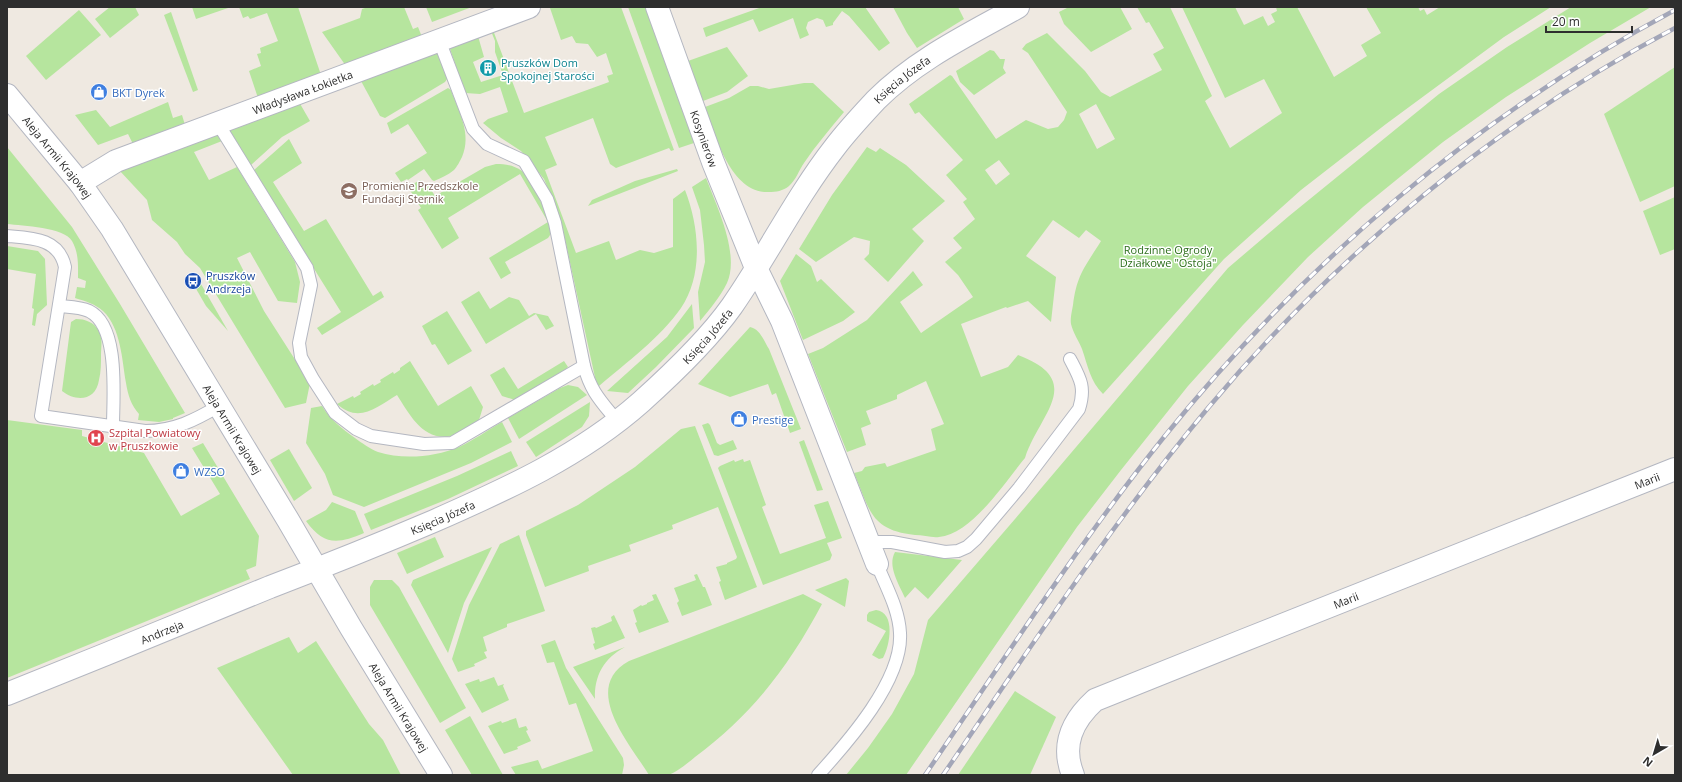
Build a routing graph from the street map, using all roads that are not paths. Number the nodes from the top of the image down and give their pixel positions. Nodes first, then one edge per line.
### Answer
1 (529, 7) edge
2 (657, 7) edge
3 (1018, 7) edge
4 (439, 40) junction
5 (7, 94) edge
6 (217, 122) junction
7 (80, 183) junction
8 (7, 236) edge
9 (756, 268) junction
10 (59, 306) junction
11 (1070, 359) dead end
12 (584, 366) junction
13 (220, 406) junction
14 (617, 422) junction
15 (113, 426) junction
16 (1675, 469) edge
17 (868, 542) junction
18 (877, 564) joint
19 (316, 570) junction
20 (7, 694) edge
21 (441, 775) edge
22 (818, 775) edge
23 (1073, 775) edge

1 - 4 street, Władysława Łokietka
2 - 9 street, Kosynierów
3 - 9 street, Księcia Józefa
4 - 6 street, Władysława Łokietka
4 - 12 lane
5 - 7 street, Aleja Armii Krajowej
6 - 7 street, Władysława Łokietka
6 - 12 lane
7 - 13 street, Aleja Armii Krajowej
8 - 10 lane
9 - 14 street, Księcia Józefa
9 - 17 street, Kosynierów
10 - 15 lane
10 - 15 lane
11 - 17 lane
12 - 14 lane
13 - 15 lane
13 - 19 street, Aleja Armii Krajowej
14 - 19 street, Księcia Józefa
16 - 23 street, Marii
17 - 18 street, Kosynierów
18 - 22 lane
19 - 20 street, Andrzeja
19 - 21 street, Aleja Armii Krajowej

